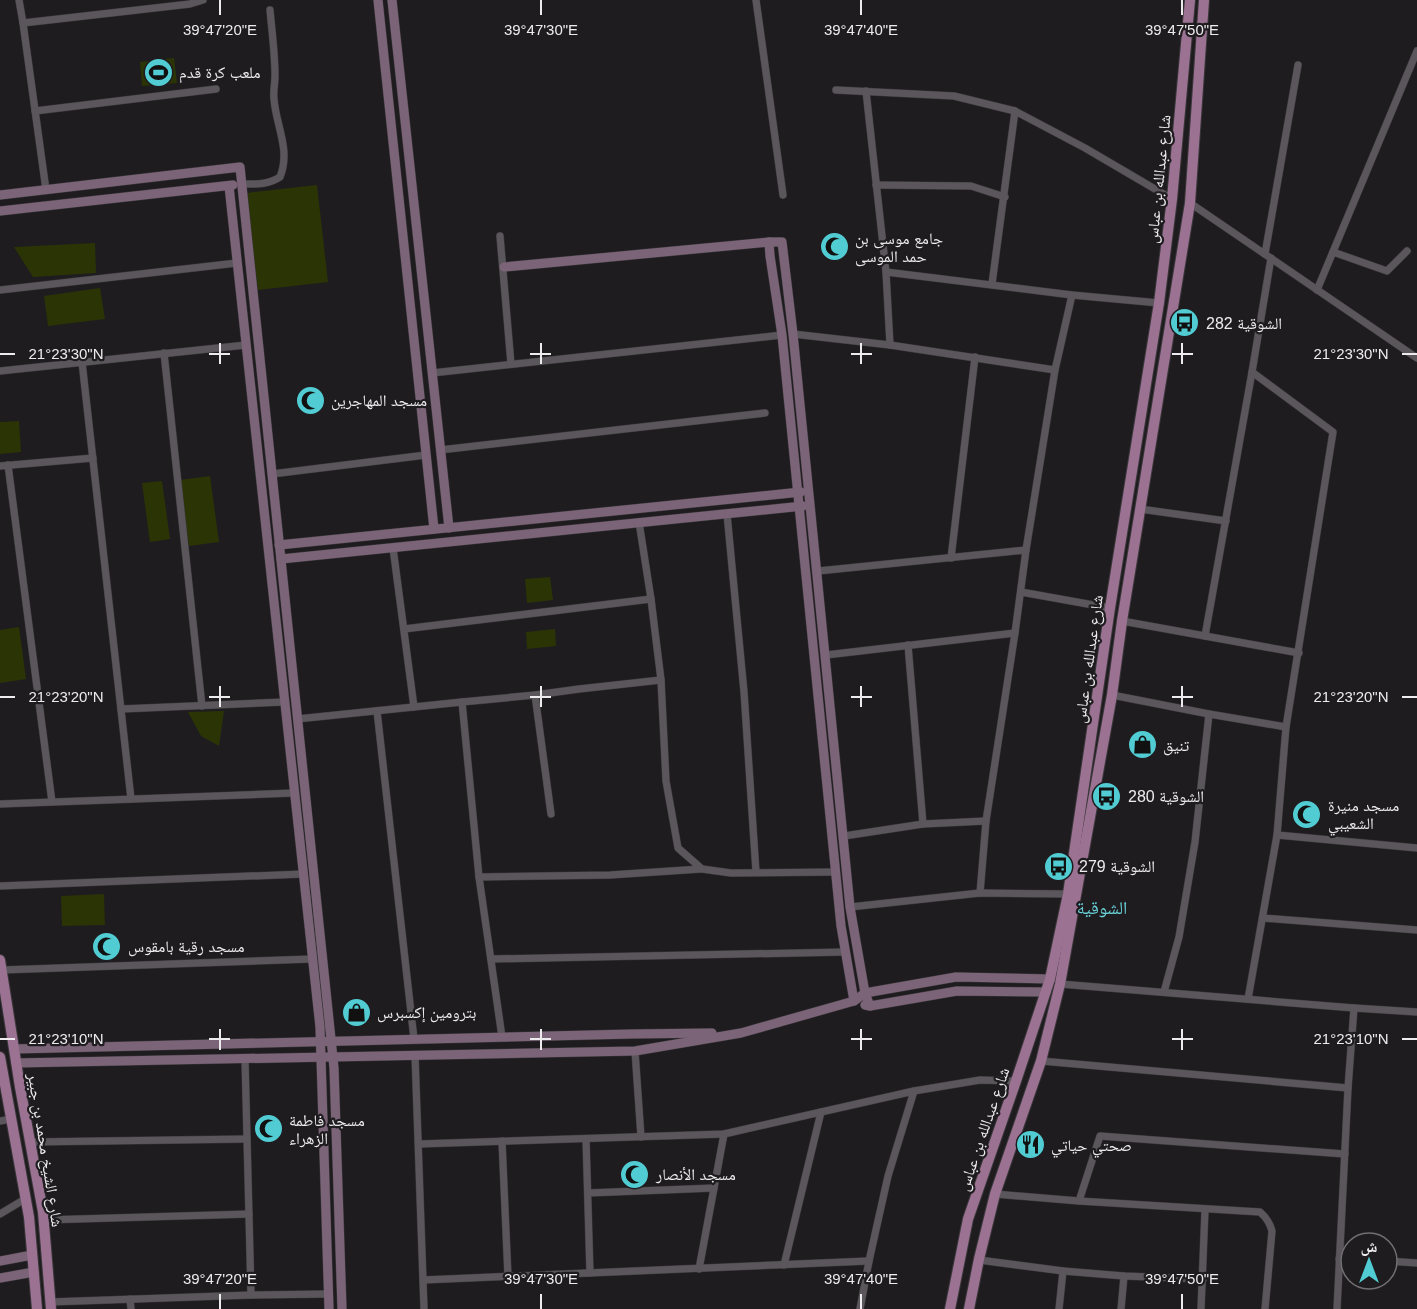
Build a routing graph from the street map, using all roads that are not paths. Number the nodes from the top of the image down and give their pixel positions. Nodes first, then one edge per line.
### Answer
1 (19, 0) edge
2 (204, 0) edge
3 (378, 0) edge
4 (392, 0) edge
5 (756, 0) edge
6 (1190, 0) edge
7 (1204, 0) edge
8 (270, 10) dead end
9 (23, 23) junction
10 (1417, 51) edge
11 (1298, 65) dead end
12 (216, 89) dead end
13 (836, 90) dead end
14 (866, 91) junction
15 (35, 111) junction
16 (1015, 111) junction
17 (242, 184) junction
18 (876, 185) junction
19 (229, 186) junction
20 (46, 190) junction
21 (0, 195) edge
22 (783, 195) dead end
23 (1005, 197) junction
24 (1172, 199) junction
25 (1190, 203) junction
26 (0, 211) edge
27 (500, 236) dead end
28 (769, 242) junction
29 (1407, 251) dead end
30 (1333, 252) junction
31 (1268, 256) junction
32 (237, 263) junction
33 (504, 267) junction
34 (886, 272) junction
35 (992, 284) junction
36 (0, 290) edge
37 (1317, 290) junction
38 (1072, 295) junction
39 (1159, 303) junction
40 (793, 334) junction
41 (782, 335) junction
42 (246, 345) junction
43 (890, 345) junction
44 (164, 353) junction
45 (975, 357) junction
46 (1417, 358) edge
47 (82, 362) junction
48 (511, 364) junction
49 (0, 370) edge
50 (1054, 370) junction
51 (1252, 372) junction
52 (432, 373) junction
53 (765, 413) dead end
54 (440, 450) junction
55 (426, 455) junction
56 (93, 458) junction
57 (4, 466) edge
58 (272, 474) junction
59 (809, 491) junction
60 (798, 492) junction
61 (811, 504) junction
62 (799, 507) junction
63 (1140, 510) junction
64 (727, 514) junction
65 (1226, 521) junction
66 (639, 522) junction
67 (449, 528) junction
68 (434, 529) junction
69 (279, 545) junction
70 (393, 548) junction
71 (1026, 550) junction
72 (951, 558) junction
73 (281, 559) junction
74 (818, 571) junction
75 (1021, 592) junction
76 (651, 599) junction
77 (1110, 608) junction
78 (1122, 621) junction
79 (404, 629) junction
80 (1015, 633) junction
81 (1205, 636) junction
82 (908, 645) junction
83 (1299, 653) junction
84 (826, 655) junction
85 (661, 680) junction
86 (535, 695) junction
87 (1112, 695) junction
88 (284, 702) junction
89 (462, 702) junction
90 (202, 706) junction
91 (414, 707) junction
92 (120, 709) junction
93 (377, 711) junction
94 (1209, 714) junction
95 (297, 719) junction
96 (1286, 727) junction
97 (294, 793) junction
98 (130, 799) junction
99 (52, 802) junction
100 (0, 804) edge
101 (551, 814) dead end
102 (986, 820) junction
103 (923, 824) junction
104 (1277, 835) junction
105 (844, 836) junction
106 (1417, 848) edge
107 (702, 869) junction
108 (756, 872) junction
109 (835, 872) junction
110 (303, 874) junction
111 (479, 877) junction
112 (0, 886) edge
113 (980, 893) junction
114 (1068, 894) junction
115 (850, 907) junction
116 (1263, 918) junction
117 (1417, 930) edge
118 (846, 952) junction
119 (312, 959) junction
120 (491, 959) junction
121 (1, 965) edge
122 (1055, 981) junction
123 (1046, 992) junction
124 (865, 993) junction
125 (1164, 993) junction
126 (1248, 999) junction
127 (854, 1001) junction
128 (870, 1006) junction
129 (1354, 1008) junction
130 (1417, 1012) edge
131 (741, 1033) junction
132 (502, 1037) junction
133 (414, 1039) junction
134 (331, 1041) junction
135 (320, 1042) junction
136 (14, 1049) junction
137 (26, 1049) junction
138 (635, 1051) junction
139 (415, 1055) junction
140 (0, 1057) edge
141 (321, 1057) junction
142 (333, 1057) junction
143 (245, 1059) junction
144 (1041, 1061) junction
145 (16, 1063) junction
146 (31, 1063) junction
147 (1016, 1081) junction
148 (1348, 1088) junction
149 (914, 1091) junction
150 (820, 1112) junction
151 (5, 1120) edge
152 (724, 1134) junction
153 (642, 1137) junction
154 (586, 1138) junction
155 (247, 1139) junction
156 (502, 1141) junction
157 (30, 1142) junction
158 (418, 1144) junction
159 (1345, 1154) junction
160 (714, 1188) junction
161 (588, 1193) junction
162 (995, 1194) junction
163 (26, 1199) junction
164 (1079, 1201) junction
165 (1205, 1210) junction
166 (0, 1214) edge
167 (249, 1214) junction
168 (44, 1220) junction
169 (1341, 1231) edge
170 (32, 1255) junction
171 (1339, 1259) edge
172 (4, 1260) edge
173 (979, 1260) junction
174 (869, 1261) junction
175 (1399, 1262) edge
176 (1417, 1263) edge
177 (784, 1265) junction
178 (699, 1269) junction
179 (1063, 1271) junction
180 (34, 1272) junction
181 (590, 1273) junction
182 (12, 1276) junction
183 (1124, 1276) junction
184 (508, 1277) junction
185 (0, 1278) edge
186 (1203, 1279) junction
187 (423, 1280) junction
188 (328, 1294) junction
189 (251, 1295) junction
190 (130, 1299) junction
191 (51, 1305) edge
192 (37, 1309) edge
193 (131, 1309) edge
194 (329, 1309) edge
195 (342, 1309) edge
196 (424, 1309) edge
197 (860, 1309) edge
198 (950, 1309) edge
199 (969, 1309) edge
200 (1059, 1309) edge
201 (1121, 1309) edge
202 (1201, 1309) edge
203 (1265, 1309) edge
204 (1337, 1309) edge

1 - 9 street
2 - 9 street
3 - 55 street
4 - 52 street
5 - 22 street
6 - 24 main road, شارع عبدالله بن عباس
7 - 25 main road, شارع عبدالله بن عباس
8 - 17 street
9 - 15 street
10 - 30 street
11 - 31 street
12 - 15 street
13 - 14 street
14 - 16 street
14 - 18 street
15 - 20 street
16 - 23 street
16 - 24 street
17 - 19 street
17 - 20 street
17 - 58 street
18 - 23 street
18 - 34 street
19 - 26 street
19 - 32 street
20 - 21 street
23 - 35 street
24 - 39 main road, شارع عبدالله بن عباس
25 - 31 street
25 - 63 main road, شارع عبدالله بن عباس
27 - 33 street
28 - 33 street
28 - 40 street
28 - 41 street
29 - 30 street
30 - 37 street
31 - 37 street
31 - 51 street
32 - 36 street
32 - 42 street
33 - 48 street
34 - 35 street
34 - 43 street
35 - 38 street
37 - 46 street
38 - 39 street
38 - 50 street
39 - 77 main road, شارع عبدالله بن عباس
40 - 43 street
40 - 59 street
41 - 48 street
41 - 60 street
42 - 44 street
42 - 88 street
43 - 45 street
44 - 47 street
44 - 90 street
45 - 50 street
45 - 72 street
47 - 49 street
47 - 56 street
48 - 52 street
50 - 71 street
51 - 65 street
51 - 83 street
52 - 54 street
53 - 54 street
54 - 67 street
55 - 58 street
55 - 68 street
56 - 57 street
56 - 92 street
57 - 99 street
58 - 69 street
59 - 60 street
59 - 61 street
60 - 62 street
60 - 67 street
61 - 62 street
61 - 74 street
62 - 64 street
62 - 109 street
63 - 65 street
63 - 78 main road, شارع عبدالله بن عباس
64 - 66 street
64 - 108 street
65 - 81 street
66 - 70 street
66 - 76 street
67 - 68 street
68 - 69 street
69 - 73 street
70 - 73 street
70 - 79 street
71 - 72 street
71 - 75 street
72 - 74 street
73 - 95 street
74 - 84 street
75 - 77 street
75 - 80 street
76 - 79 street
76 - 85 street
77 - 114 main road, شارع عبدالله بن عباس
78 - 81 street
78 - 87 main road, شارع عبدالله بن عباس
79 - 91 street
80 - 82 street
80 - 102 street
81 - 83 street
82 - 84 street
82 - 103 street
83 - 96 street
84 - 105 street
85 - 86 street
85 - 107 street
86 - 89 street
86 - 101 street
87 - 94 street
87 - 122 main road, شارع عبدالله بن عباس
88 - 90 street
88 - 97 street
89 - 91 street
89 - 111 street
90 - 92 street
91 - 93 street
92 - 98 street
93 - 95 street
93 - 133 street
94 - 96 street
94 - 125 street
95 - 134 street
96 - 104 street
97 - 98 street
97 - 110 street
98 - 99 street
99 - 100 street
102 - 103 street
102 - 113 street
103 - 105 street
104 - 106 street
104 - 116 street
105 - 115 street
107 - 108 street
107 - 111 street
108 - 109 street
109 - 118 street
110 - 112 street
110 - 119 street
111 - 120 street
113 - 114 street
113 - 115 street
114 - 122 main road, شارع عبدالله بن عباس
115 - 124 street
116 - 117 street
116 - 126 street
118 - 120 street
118 - 127 street
119 - 121 street
119 - 135 street
120 - 132 street
121 - 136 main road, شارع الشيخ محمد بن جبير
122 - 123 main road, شارع عبدالله بن عباس
122 - 124 street
122 - 125 street
122 - 144 main road, شارع عبدالله بن عباس
123 - 128 street
123 - 147 main road, شارع عبدالله بن عباس
124 - 127 street
124 - 128 street
125 - 126 street
126 - 129 street
127 - 128 street
127 - 131 street
129 - 130 street
129 - 148 street
131 - 132 street
131 - 138 street
132 - 133 street
133 - 134 street
134 - 135 street
134 - 142 street
135 - 137 street
135 - 141 street
136 - 137 street
136 - 145 main road, شارع الشيخ محمد بن جبير
137 - 146 street
138 - 139 street
138 - 153 street
139 - 142 street
139 - 158 street
140 - 151 main road, شارع الشيخ محمد بن جبير
141 - 142 street
141 - 143 street
141 - 188 street
142 - 195 street
143 - 146 street
143 - 155 street
144 - 148 street
144 - 162 main road, شارع عبدالله بن عباس
145 - 146 street
145 - 157 main road, شارع الشيخ محمد بن جبير
147 - 149 street
147 - 198 main road, شارع عبدالله بن عباس
148 - 159 street
149 - 150 street
149 - 174 street
150 - 152 street
150 - 177 street
151 - 163 main road, شارع الشيخ محمد بن جبير
152 - 153 street
152 - 160 street
153 - 154 street
154 - 156 street
154 - 161 street
155 - 157 street
155 - 167 street
156 - 158 street
156 - 184 street
157 - 168 main road, شارع الشيخ محمد بن جبير
158 - 187 street
159 - 164 street
159 - 169 street
160 - 161 street
160 - 178 street
161 - 181 street
162 - 164 street
162 - 173 main road, شارع عبدالله بن عباس
163 - 166 street
163 - 170 main road, شارع الشيخ محمد بن جبير
164 - 165 street
165 - 186 street
165 - 203 street
167 - 168 street
167 - 189 street
168 - 191 main road, شارع الشيخ محمد بن جبير
170 - 172 street
170 - 180 main road, شارع الشيخ محمد بن جبير
171 - 204 street
172 - 182 street
173 - 179 street
173 - 199 main road, شارع عبدالله بن عباس
174 - 177 street
174 - 197 street
175 - 176 street
177 - 178 street
178 - 181 street
179 - 183 street
179 - 200 street
180 - 182 street
180 - 192 main road, شارع الشيخ محمد بن جبير
181 - 184 street
182 - 185 street
183 - 186 street
183 - 201 street
184 - 187 street
186 - 202 street
187 - 196 street
188 - 189 street
188 - 194 street
189 - 190 street
190 - 191 street
190 - 193 street

